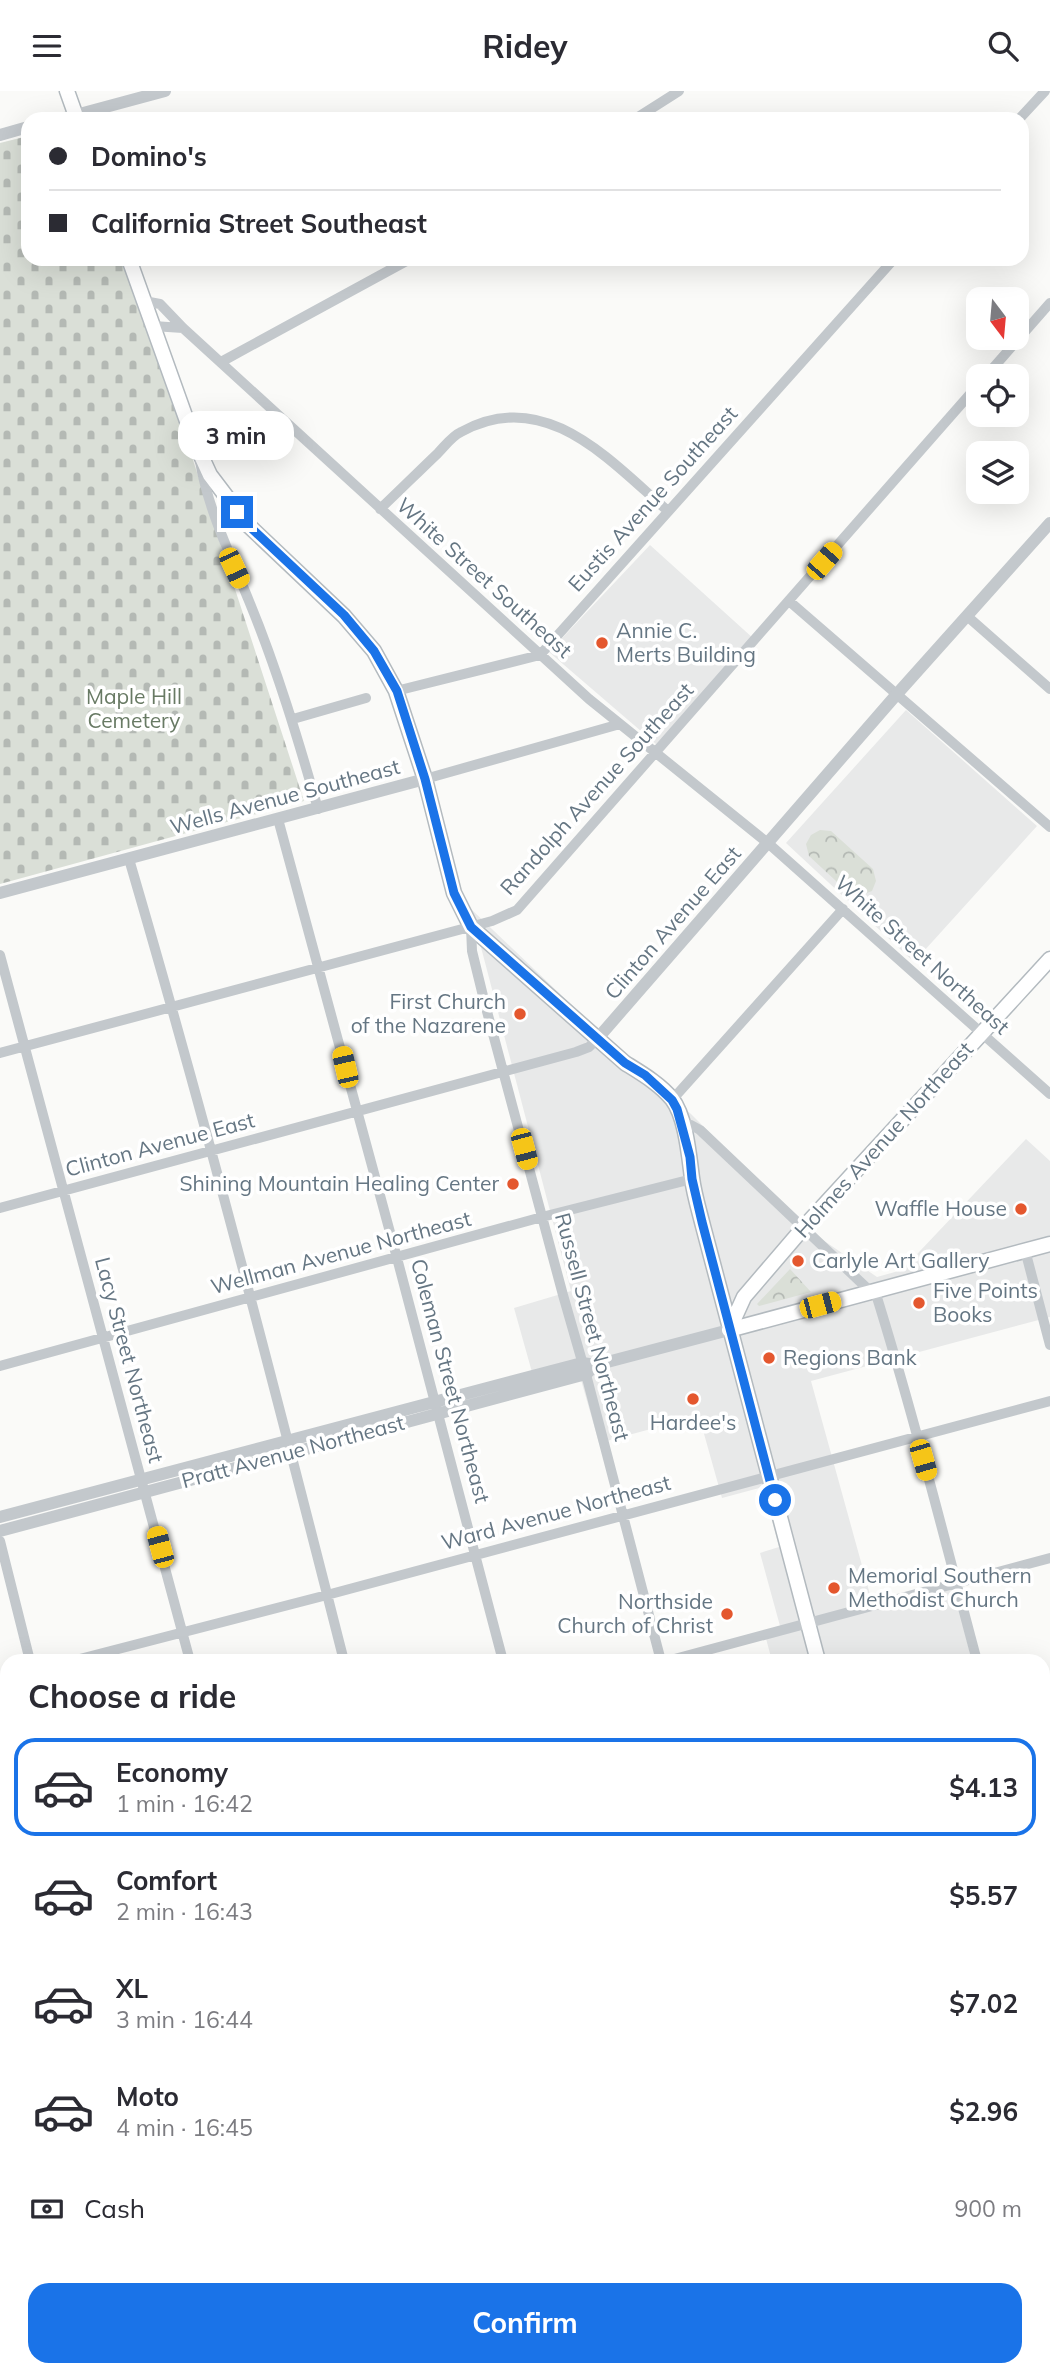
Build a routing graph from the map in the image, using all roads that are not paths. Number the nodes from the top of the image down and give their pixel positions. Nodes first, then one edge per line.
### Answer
1 (67, 91) edge
2 (165, 91) edge
3 (679, 91) edge
4 (1045, 91) edge
5 (75, 112) edge
6 (94, 112) edge
7 (646, 112) edge
8 (1026, 112) edge
9 (21, 129) edge
10 (0, 135) edge
11 (132, 266) edge
12 (397, 266) edge
13 (888, 266) edge
14 (145, 301) junction
15 (1050, 303) edge
16 (153, 326) junction
17 (183, 328) junction
18 (221, 362) junction
19 (997, 364) edge
20 (966, 399) edge
21 (198, 449) junction
22 (380, 509) junction
23 (668, 511) junction
24 (1050, 523) edge
25 (789, 601) junction
26 (967, 616) junction
27 (540, 655) junction
28 (1050, 689) edge
29 (397, 691) junction
30 (897, 694) junction
31 (366, 698) dead end
32 (293, 719) junction
33 (620, 724) junction
34 (656, 753) junction
35 (425, 779) junction
36 (318, 809) junction
37 (278, 819) junction
38 (1050, 827) edge
39 (769, 843) junction
40 (130, 859) junction
41 (0, 893) edge
42 (843, 909) junction
43 (471, 927) junction
44 (0, 955) edge
45 (1050, 959) edge
46 (319, 967) junction
47 (172, 1006) junction
48 (981, 1033) junction
49 (598, 1038) junction
50 (25, 1047) junction
51 (0, 1053) edge
52 (625, 1063) junction
53 (503, 1072) junction
54 (1050, 1094) edge
55 (672, 1100) junction
56 (357, 1111) junction
57 (682, 1126) junction
58 (211, 1152) junction
59 (692, 1179) junction
60 (64, 1191) junction
61 (0, 1208) edge
62 (542, 1217) junction
63 (804, 1227) junction
64 (1050, 1244) edge
65 (1025, 1250) junction
66 (397, 1258) junction
67 (873, 1291) junction
68 (249, 1298) junction
69 (729, 1330) junction
70 (102, 1338) junction
71 (1050, 1345) edge
72 (0, 1366) edge
73 (584, 1369) junction
74 (1050, 1401) edge
75 (436, 1407) junction
76 (916, 1435) junction
77 (288, 1447) junction
78 (769, 1476) junction
79 (143, 1486) junction
80 (622, 1515) junction
81 (0, 1517) edge
82 (0, 1531) edge
83 (0, 1541) edge
84 (477, 1555) junction
85 (1050, 1558) edge
86 (957, 1583) junction
87 (327, 1595) junction
88 (808, 1623) junction
89 (183, 1632) junction
90 (28, 1654) edge
91 (99, 1654) edge
92 (188, 1654) edge
93 (342, 1654) edge
94 (501, 1654) edge
95 (659, 1654) edge
96 (693, 1654) edge
97 (816, 1654) edge
98 (975, 1654) edge

1 - 5 main road
2 - 6 street
3 - 7 street
4 - 8 street
9 - 10 street
11 - 14 main road
12 - 18 street
13 - 23 street, Eustis Avenue Southeast
14 - 16 main road
14 - 17 street, White Street Southeast
15 - 19 street
16 - 17 street
16 - 21 main road
17 - 18 street, White Street Southeast
18 - 22 street, White Street Southeast
20 - 25 street, Randolph Avenue Southeast
21 - 29 main road
21 - 32 street
22 - 23 street
22 - 27 street, White Street Southeast
23 - 27 street, Eustis Avenue Southeast
24 - 26 street, Clinton Avenue East
25 - 30 street
25 - 34 street, Randolph Avenue Southeast
26 - 28 street
26 - 30 street, Clinton Avenue East
27 - 29 street
27 - 33 street, White Street Southeast
29 - 35 main road
30 - 38 street
30 - 39 street, Clinton Avenue East
31 - 32 street
32 - 36 street
33 - 34 street, White Street Southeast
33 - 35 street, Wells Avenue Southeast
34 - 39 street, White Street Southeast
34 - 43 street, Randolph Avenue Southeast
35 - 36 street, Wells Avenue Southeast
35 - 43 main road
36 - 37 street, Wells Avenue Southeast
37 - 40 street, Wells Avenue Southeast
37 - 46 street, Coleman Street Northeast
39 - 42 street, White Street Northeast
39 - 49 street, Clinton Avenue East
40 - 41 street, Wells Avenue Southeast
40 - 47 street
42 - 48 street, White Street Northeast
42 - 55 street
43 - 46 street, Randolph Avenue Southeast
43 - 49 main road
43 - 53 street, Russell Street Northeast
44 - 50 street, Lacy Street Northeast
45 - 48 main road, Holmes Avenue Northeast
46 - 47 street, Randolph Avenue Southeast
46 - 56 street, Coleman Street Northeast
47 - 50 street, Randolph Avenue Southeast
47 - 58 street
48 - 54 street, White Street Northeast
48 - 63 main road, Holmes Avenue Northeast
49 - 52 main road
49 - 53 street, Clinton Avenue East
50 - 51 street, Randolph Avenue Southeast
50 - 60 street, Lacy Street Northeast
52 - 55 main road
52 - 59 main road
53 - 56 street, Clinton Avenue East
53 - 62 street, Russell Street Northeast
55 - 57 main road
56 - 58 street, Clinton Avenue East
56 - 66 street, Coleman Street Northeast
57 - 59 main road
57 - 63 street
58 - 60 street, Clinton Avenue East
58 - 68 street
59 - 62 street, Wellman Avenue Northeast
59 - 69 main road
60 - 61 street, Clinton Avenue East
60 - 70 street, Lacy Street Northeast
62 - 66 street, Wellman Avenue Northeast
62 - 73 street, Russell Street Northeast
63 - 67 street
63 - 69 main road, Holmes Avenue Northeast
64 - 65 main road
65 - 67 main road
65 - 71 street
66 - 68 street, Wellman Avenue Northeast
66 - 75 street, Coleman Street Northeast
67 - 69 main road
67 - 76 street
68 - 70 street, Wellman Avenue Northeast
68 - 77 street
69 - 73 street
69 - 78 main road
70 - 72 street, Wellman Avenue Northeast
70 - 79 street, Lacy Street Northeast
73 - 75 street, Pratt Avenue Northeast
73 - 80 street, Russell Street Northeast
74 - 76 street, Ward Avenue Northeast
75 - 77 street, Pratt Avenue Northeast
75 - 84 street, Coleman Street Northeast
76 - 78 street, Ward Avenue Northeast
76 - 86 street
77 - 79 street, Pratt Avenue Northeast
77 - 87 street
78 - 80 street, Ward Avenue Northeast
78 - 88 main road
79 - 81 street, Pratt Avenue Northeast
79 - 82 street, Pratt Avenue Northeast
79 - 89 street, Lacy Street Northeast
80 - 84 street, Ward Avenue Northeast
80 - 95 street, Russell Street Northeast
83 - 90 street
84 - 87 street, Ward Avenue Northeast
84 - 94 street, Coleman Street Northeast
85 - 86 street
86 - 88 street
86 - 98 street
87 - 89 street, Ward Avenue Northeast
87 - 93 street
88 - 96 street
88 - 97 main road
89 - 91 street, Ward Avenue Northeast
89 - 92 street, Lacy Street Northeast

